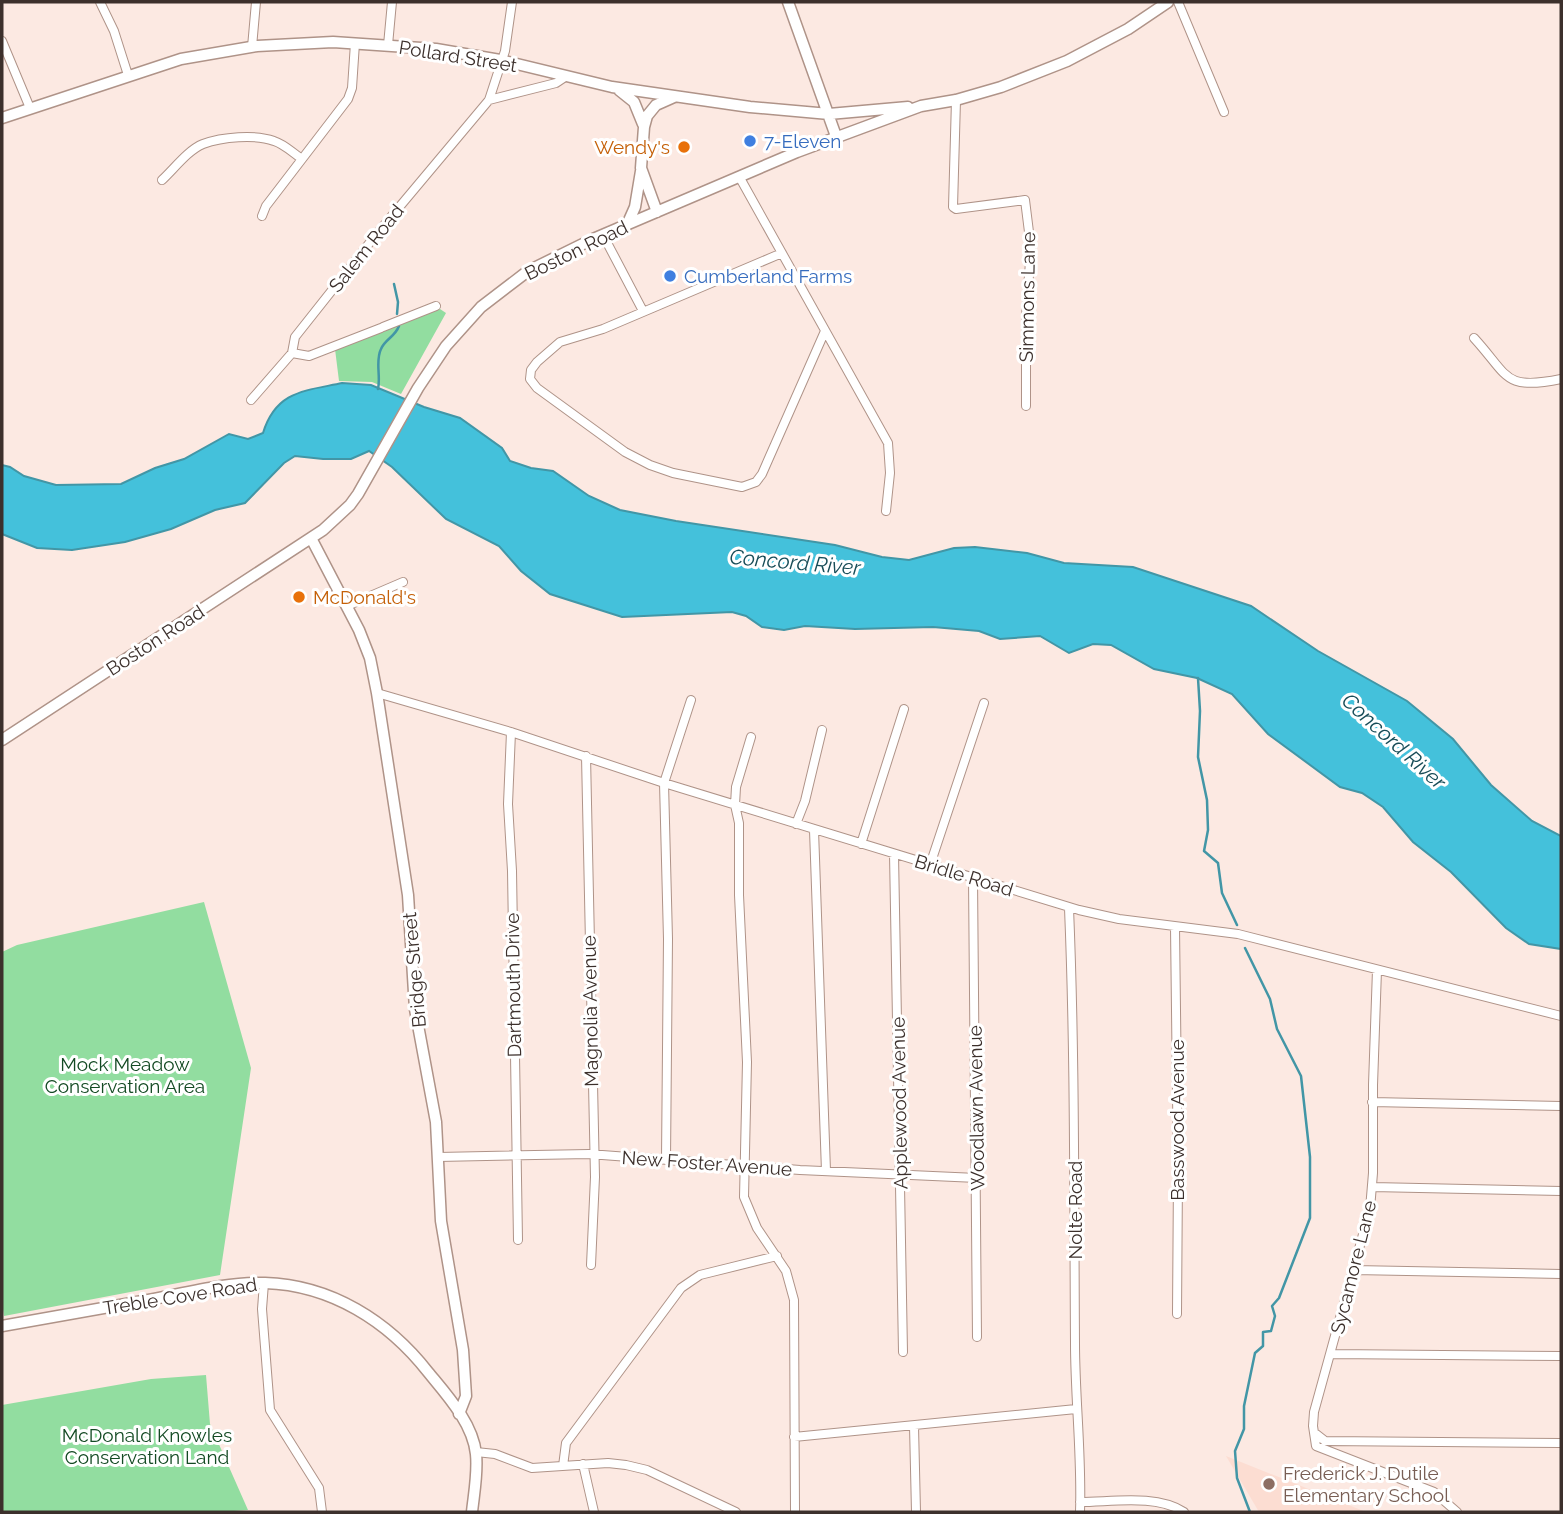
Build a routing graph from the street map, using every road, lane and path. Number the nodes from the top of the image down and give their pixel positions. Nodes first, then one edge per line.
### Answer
1 (100, 2) edge
2 (256, 2) edge
3 (392, 2) edge
4 (512, 2) edge
5 (788, 2) edge
6 (1168, 2) edge
7 (1178, 2) edge
8 (2, 41) edge
9 (355, 43) junction
10 (388, 45) junction
11 (252, 47) junction
12 (500, 60) junction
13 (128, 75) junction
14 (565, 77) junction
15 (612, 87) junction
16 (818, 87) junction
17 (677, 96) junction
18 (489, 100) junction
19 (956, 100) junction
20 (921, 106) junction
21 (30, 108) junction
22 (803, 111) junction
23 (1224, 112) dead end
24 (829, 114) junction
25 (2, 118) edge
26 (644, 127) junction
27 (837, 139) junction
28 (302, 159) junction
29 (641, 169) junction
30 (740, 177) junction
31 (162, 180) dead end
32 (657, 212) junction
33 (262, 216) dead end
34 (627, 225) junction
35 (603, 235) junction
36 (782, 253) junction
37 (436, 306) dead end
38 (643, 311) junction
39 (825, 331) junction
40 (1474, 338) dead end
41 (292, 354) junction
42 (1561, 379) edge
43 (250, 400) dead end
44 (1026, 407) dead end
45 (886, 511) dead end
46 (311, 538) junction
47 (403, 582) dead end
48 (347, 606) junction
49 (377, 692) junction
50 (691, 700) dead end
51 (984, 703) dead end
52 (904, 709) dead end
53 (822, 730) dead end
54 (511, 732) junction
55 (751, 737) dead end
56 (2, 740) edge
57 (586, 756) junction
58 (664, 783) junction
59 (735, 805) junction
60 (796, 824) junction
61 (814, 830) junction
62 (861, 844) junction
63 (894, 854) junction
64 (930, 865) junction
65 (973, 878) junction
66 (1069, 908) junction
67 (1175, 927) junction
68 (1377, 970) junction
69 (1561, 1016) edge
70 (1372, 1102) junction
71 (1561, 1106) edge
72 (593, 1154) junction
73 (517, 1156) junction
74 (438, 1157) junction
75 (666, 1160) junction
76 (744, 1166) junction
77 (826, 1171) junction
78 (900, 1175) junction
79 (977, 1178) junction
80 (1372, 1187) junction
81 (1561, 1191) edge
82 (518, 1240) dead end
83 (777, 1256) junction
84 (591, 1265) dead end
85 (1354, 1270) junction
86 (1561, 1274) edge
87 (264, 1283) junction
88 (1177, 1314) dead end
89 (2, 1326) edge
90 (977, 1337) dead end
91 (903, 1352) dead end
92 (1331, 1354) junction
93 (1561, 1356) edge
94 (1076, 1409) junction
95 (459, 1414) junction
96 (914, 1426) junction
97 (1316, 1434) junction
98 (794, 1437) junction
99 (1561, 1443) edge
100 (476, 1452) junction
101 (583, 1464) junction
102 (563, 1466) junction
103 (1080, 1502) junction
104 (322, 1512) edge
105 (472, 1512) edge
106 (594, 1512) edge
107 (736, 1512) edge
108 (795, 1512) edge
109 (916, 1512) edge
110 (1080, 1512) edge
111 (1184, 1512) edge
112 (1457, 1512) edge

1 - 13 street
2 - 11 street
3 - 10 street
4 - 12 street, Salem Road
5 - 16 main road
6 - 19 main road, Boston Road
7 - 23 street
8 - 21 street
9 - 10 main road, Pollard Street
9 - 11 main road, Pollard Street
9 - 28 street
10 - 12 main road, Pollard Street
11 - 13 main road, Pollard Street
12 - 14 main road, Pollard Street
12 - 18 street, Salem Road
13 - 21 main road, Pollard Street
14 - 15 main road, Pollard Street
14 - 18 street
15 - 17 main road, Pollard Street
15 - 26 main road
16 - 22 main road
16 - 24 main road
17 - 22 main road, Pollard Street
17 - 26 main road
18 - 41 street, Salem Road
19 - 20 main road, Boston Road
19 - 44 street, Simmons Lane
20 - 24 main road, Pollard Street
20 - 27 main road, Boston Road
21 - 25 main road, Pollard Street
22 - 24 main road, Pollard Street
24 - 27 main road
26 - 29 main road
27 - 30 main road, Boston Road
28 - 31 street
28 - 33 street
29 - 32 main road
29 - 34 main road
30 - 32 main road, Boston Road
30 - 36 street
32 - 34 main road, Boston Road
34 - 35 main road, Boston Road
35 - 38 street
35 - 46 main road, Boston Road
36 - 38 street
36 - 39 street
37 - 41 street
38 - 39 street
39 - 45 street
40 - 42 street
41 - 43 street, Salem Road
46 - 48 main road, Bridge Street
46 - 56 main road, Boston Road
47 - 48 street
48 - 49 main road, Bridge Street
49 - 54 street, Bridle Road
49 - 74 main road, Bridge Street
50 - 58 street
51 - 64 street
52 - 62 street
53 - 60 street
54 - 57 street, Bridle Road
54 - 73 street, Dartmouth Drive
55 - 59 street
57 - 58 street, Bridle Road
57 - 72 street, Magnolia Avenue
58 - 59 street, Bridle Road
58 - 75 street
59 - 60 street, Bridle Road
59 - 76 street
60 - 61 street, Bridle Road
61 - 62 street, Bridle Road
61 - 77 street
62 - 63 street, Bridle Road
63 - 64 street, Bridle Road
63 - 78 street, Applewood Avenue
64 - 65 street, Bridle Road
65 - 66 street, Bridle Road
65 - 79 street, Woodlawn Avenue
66 - 67 street, Bridle Road
66 - 94 street, Nolte Road
67 - 68 street, Bridle Road
67 - 88 street, Basswood Avenue
68 - 69 street, Bridle Road
68 - 70 street, Sycamore Lane
70 - 71 street
70 - 80 street, Sycamore Lane
72 - 73 street, New Foster Avenue
72 - 75 street, New Foster Avenue
72 - 84 street, Magnolia Avenue
73 - 74 street, New Foster Avenue
73 - 82 street, Dartmouth Drive
74 - 95 main road, Bridge Street
75 - 76 street, New Foster Avenue
76 - 77 street, New Foster Avenue
76 - 83 street
77 - 78 street, New Foster Avenue
78 - 79 street, New Foster Avenue
78 - 91 street, Applewood Avenue
79 - 90 street, Woodlawn Avenue
80 - 81 street
80 - 85 street, Sycamore Lane
83 - 98 street
83 - 102 street
85 - 86 street
85 - 92 street, Sycamore Lane
87 - 89 main road, Treble Cove Road
87 - 95 main road, Treble Cove Road
87 - 104 street
92 - 93 street
92 - 97 street, Sycamore Lane
94 - 96 street
94 - 103 street, Nolte Road
95 - 100 main road, Treble Cove Road
96 - 98 street
96 - 109 street
97 - 99 street
97 - 112 street
98 - 108 street
100 - 102 street
100 - 105 main road, Treble Cove Road
101 - 102 street
101 - 106 street
101 - 107 street
103 - 110 street, Nolte Road
103 - 111 street

